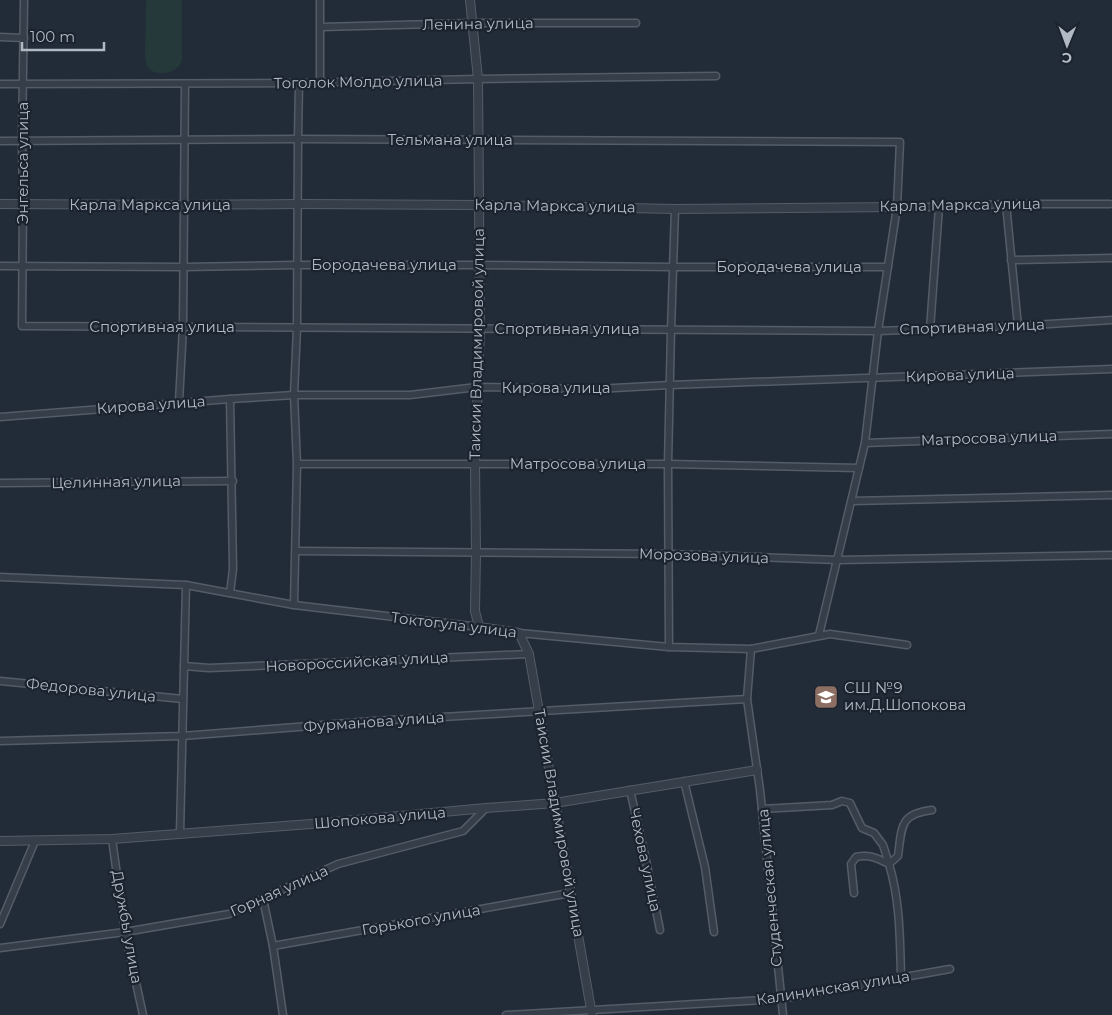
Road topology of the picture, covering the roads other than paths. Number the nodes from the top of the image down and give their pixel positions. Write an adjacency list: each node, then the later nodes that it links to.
1 (24, 0): 8 (street, Энгельса улица)
2 (320, 0): 6 (street)
3 (470, 0): 4 (street, Таисии Владимировой улица)
4 (473, 23): 5 (street, Ленина улица); 6 (street, Ленина улица); 10 (street, Таисии Владимировой улица)
5 (636, 23)
6 (321, 27): 11 (street)
7 (0, 37): 8 (street)
8 (24, 38): 14 (street, Энгельса улица)
9 (716, 76): 10 (street, Тоголок Молдо улица)
10 (478, 79): 11 (street, Тоголок Молдо улица); 17 (street, Таисии Владимировой улица)
11 (320, 82): 12 (street, Тоголок Молдо улица)
12 (299, 83): 15 (street, Тоголок Молдо улица); 16 (street)
13 (0, 84): 14 (street, Тоголок Молдо улица)
14 (23, 84): 15 (street, Тоголок Молдо улица); 20 (street, Энгельса улица)
15 (185, 84): 19 (street)
16 (298, 139): 17 (street, Тельмана улица); 19 (street, Тельмана улица); 23 (street)
17 (479, 140): 27 (street, Таисии Владимировой улица); 28 (street, Тельмана улица)
18 (0, 141): 20 (street, Тельмана улица)
19 (184, 141): 20 (street, Тельмана улица); 26 (street)
20 (22, 142): 22 (street, Энгельса улица)
21 (0, 204): 22 (street, Карла Маркса улица)
22 (23, 204): 26 (street, Карла Маркса улица); 36 (street, Энгельса улица)
23 (298, 204): 26 (street, Карла Маркса улица); 27 (street, Карла Маркса улица); 33 (street)
24 (1006, 204): 25 (street, Карла Маркса улица); 29 (street, Карла Маркса улица); 32 (street)
25 (1110, 204)
26 (184, 205): 37 (street)
27 (479, 205): 30 (street, Карла Маркса улица); 34 (street, Таисии Владимировой улица)
28 (897, 207): 29 (street, Карла Маркса улица); 30 (street, Карла Маркса улица); 39 (street)
29 (939, 207): 46 (street)
30 (675, 209): 38 (street)
31 (1112, 258): 32 (street)
32 (1011, 260): 42 (street)
33 (296, 265): 34 (street, Бородачева улица); 37 (street, Бородачева улица); 44 (street)
34 (478, 265): 38 (street, Бородачева улица); 45 (street, Таисии Владимировой улица)
35 (0, 266): 36 (street, Бородачева улица)
36 (22, 266): 37 (street, Бородачева улица); 41 (street, Энгельса улица)
37 (184, 267): 43 (street)
38 (673, 267): 39 (street, Бородачева улица); 47 (street)
39 (888, 267): 48 (street)
40 (1112, 320): 42 (street, Спортивная улица)
41 (22, 326): 43 (street, Спортивная улица)
42 (1018, 326): 46 (street, Спортивная улица)
43 (183, 327): 44 (street, Спортивная улица); 55 (street)
44 (297, 327): 45 (street, Спортивная улица); 53 (street)
45 (480, 329): 47 (street, Спортивная улица); 52 (street, Таисии Владимировой улица)
46 (930, 329): 48 (street, Спортивная улица)
47 (671, 330): 48 (street, Спортивная улица); 51 (street)
48 (878, 331): 50 (street)
49 (1112, 370): 50 (street, Кирова улица)
50 (872, 379): 51 (street, Кирова улица); 58 (street)
51 (670, 385): 52 (street, Кирова улица); 61 (street)
52 (477, 387): 53 (street, Кирова улица); 60 (street, Таисии Владимировой улица)
53 (294, 396): 54 (street, Кирова улица); 59 (street)
54 (230, 399): 55 (street, Кирова улица); 63 (street)
55 (179, 402): 56 (street, Кирова улица)
56 (0, 417)
57 (1112, 434): 58 (street, Матросова улица)
58 (865, 442): 62 (street)
59 (297, 464): 60 (street, Матросова улица); 67 (street)
60 (475, 464): 61 (street, Матросова улица); 68 (street, Таисии Владимировой улица)
61 (668, 464): 62 (street, Матросова улица); 69 (street)
62 (860, 468): 66 (street)
63 (233, 481): 64 (street, Целинная улица); 74 (street)
64 (0, 483)
65 (1112, 495): 66 (street)
66 (852, 501): 71 (street)
67 (296, 551): 68 (street, Морозова улица); 75 (street)
68 (476, 552): 69 (street, Морозова улица); 76 (street, Таисии Владимировой улица)
69 (669, 554): 71 (street, Морозова улица); 80 (street)
70 (1112, 555): 71 (street, Морозова улица)
71 (838, 560): 78 (street)
72 (0, 577): 73 (street, Токтогула улица)
73 (186, 585): 74 (street, Токтогула улица); 83 (street)
74 (230, 593): 75 (street, Токтогула улица)
75 (294, 605): 76 (street, Токтогула улица)
76 (479, 627): 77 (street, Токтогула улица)
77 (519, 633): 80 (street, Токтогула улица); 82 (street, Таисии Владимировой улица)
78 (819, 636): 79 (street, Токтогула улица); 81 (street, Токтогула улица)
79 (907, 646)
80 (669, 647): 81 (street, Токтогула улица)
81 (750, 649): 86 (street)
82 (530, 654): 83 (street, Новороссийская улица); 87 (street, Таисии Владимировой улица)
83 (184, 666): 85 (street)
84 (0, 681): 85 (street, Федорова улица)
85 (183, 699): 88 (street)
86 (747, 699): 87 (street, Фурманова улица); 90 (street)
87 (539, 710): 88 (street, Фурманова улица); 93 (street, Таисии Владимировой улица)
88 (182, 736): 89 (street, Фурманова улица); 97 (street)
89 (0, 741)
90 (757, 770): 91 (street, Шопокова улица); 95 (street, Студенческая улица)
91 (684, 781): 92 (street, Шопокова улица); 108 (street)
92 (630, 790): 93 (street, Шопокова улица); 106 (street, Чехова улица)
93 (555, 803): 94 (street, Шопокова улица); 102 (street, Таисии Владимировой улица)
94 (486, 808): 97 (street, Шопокова улица); 104 (street, Горная улица)
95 (762, 809): 101 (street); 113 (street, Студенческая улица)
96 (932, 810): 101 (street)
97 (180, 833): 98 (street, Шопокова улица)
98 (112, 839): 100 (street, Шопокова улица); 107 (street, Дружбы улица)
99 (0, 841): 100 (street, Шопокова улица)
100 (35, 841): 105 (street)
101 (889, 864): 103 (street); 112 (street)
102 (570, 893): 109 (street, Горького улица); 114 (street, Таисии Владимировой улица)
103 (854, 893)
104 (263, 899): 107 (street, Горная улица); 109 (street)
105 (0, 924)
106 (660, 930)
107 (126, 932): 110 (street, Горная улица); 115 (street, Дружбы улица)
108 (714, 932)
109 (273, 946): 116 (street)
110 (0, 948)
111 (950, 969): 112 (street, Калининская улица)
112 (901, 977): 113 (street, Калининская улица)
113 (780, 999): 114 (street, Калининская улица); 118 (street, Студенческая улица)
114 (592, 1012): 117 (street, Калининская улица)
115 (143, 1015)
116 (283, 1015)
117 (506, 1015)
118 (783, 1015)

